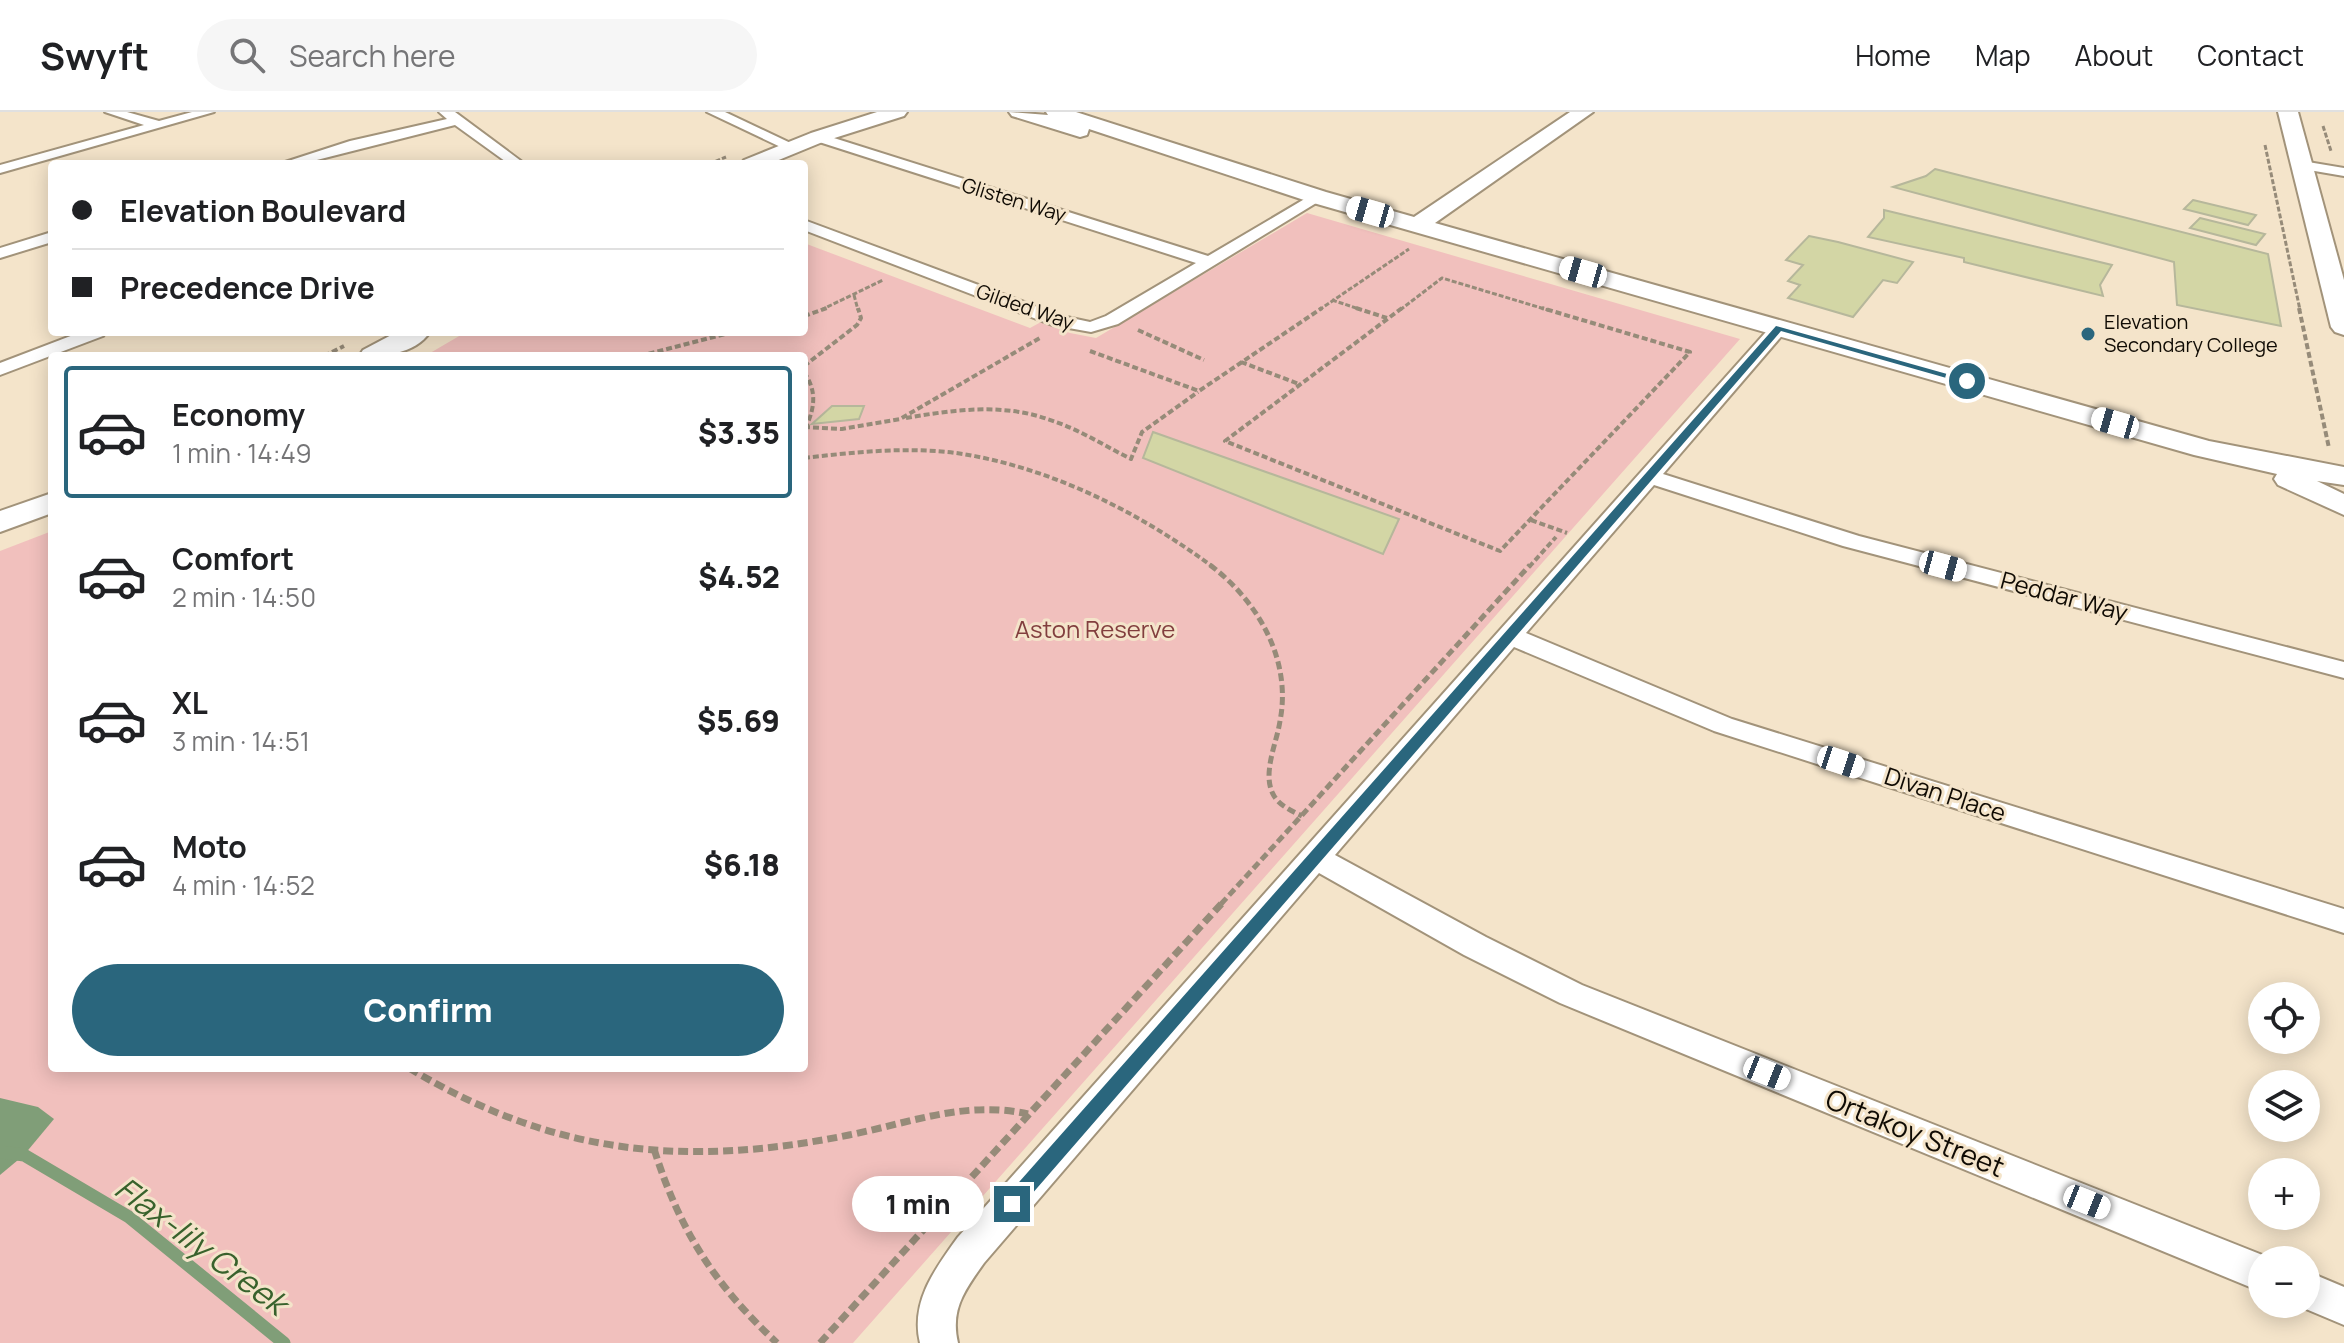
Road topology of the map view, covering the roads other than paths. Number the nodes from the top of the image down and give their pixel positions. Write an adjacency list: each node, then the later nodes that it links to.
1 (112, 112): 12 (street)
2 (207, 112): 12 (street)
3 (714, 112): 14 (street)
4 (865, 112): 13 (street)
5 (897, 112): 13 (street)
6 (1019, 112): 21 (street)
7 (1056, 112): 21 (street)
8 (1559, 112): 23 (street)
9 (1583, 112): 23 (street)
10 (2288, 112): 18 (street)
11 (450, 116): 15 (street); 16 (street)
12 (158, 125): 19 (street)
13 (818, 137): 14 (street); 27 (street, Glisten Way)
14 (792, 147): 17 (street)
15 (300, 160)
16 (512, 160)
17 (761, 160)
18 (2302, 165): 20 (street); 28 (street)
19 (0, 169)
20 (2344, 172)
21 (1260, 179): 22 (street)
22 (1318, 197): 23 (street); 27 (street, Gilded Way)
23 (1406, 222): 29 (street)
24 (808, 227): 27 (street, Gilded Way)
25 (48, 238): 26 (street)
26 (0, 253)
27 (1210, 262)
28 (2344, 327)
29 (1779, 328): 34 (street); 36 (street)
30 (87, 336): 33 (street)
31 (410, 336): 32 (street)
32 (380, 352)
33 (0, 369)
34 (2204, 449): 35 (street); 38 (street)
35 (2340, 470): 38 (street)
36 (1648, 476): 40 (street); 41 (street, Peddar Way)
37 (48, 504): 39 (street)
38 (2344, 505)
39 (0, 522)
40 (1508, 635): 42 (street); 43 (street, Divan Place)
41 (2344, 670)
42 (1325, 845): 44 (street, Ortakoy Street); 47 (street)
43 (2344, 921)
44 (2248, 1267)
45 (2320, 1296): 46 (street)
46 (2344, 1306)
47 (939, 1343)

